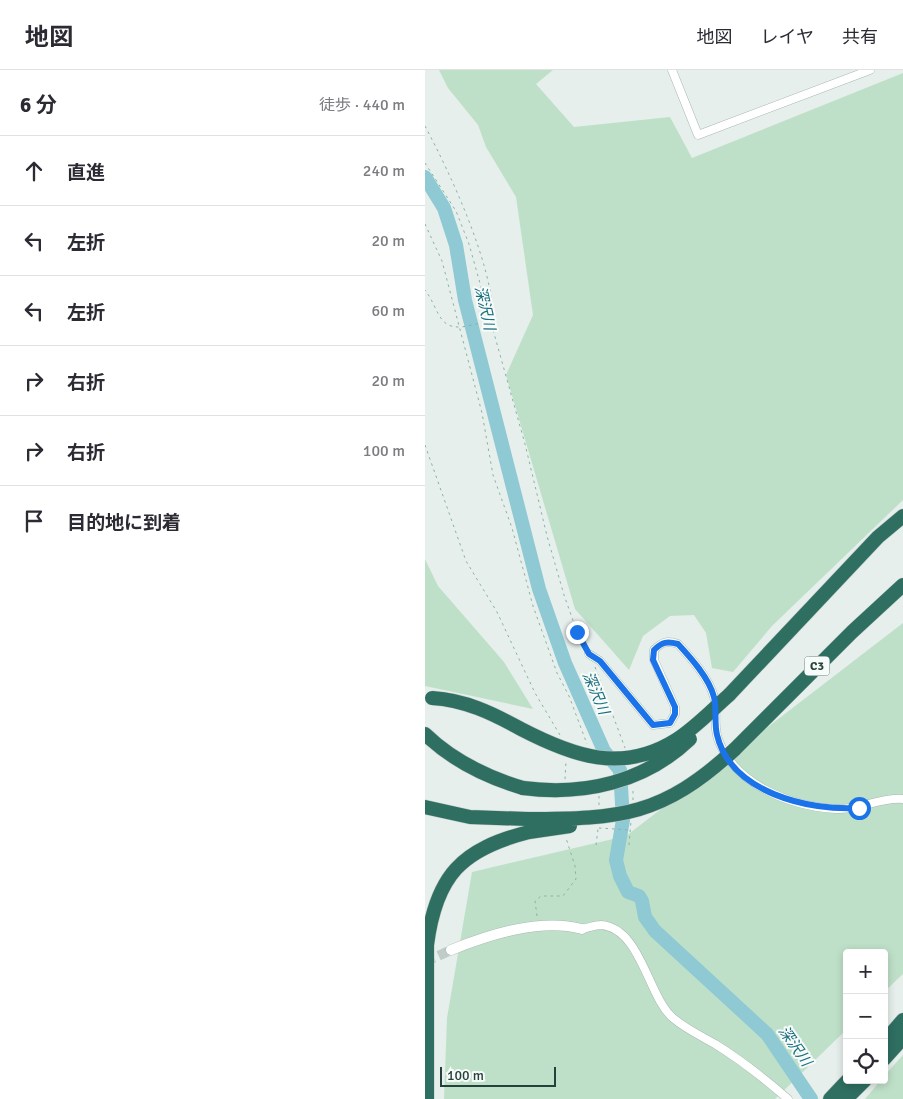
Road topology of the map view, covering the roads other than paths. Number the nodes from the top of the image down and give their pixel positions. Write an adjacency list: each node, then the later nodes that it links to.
1 (672, 70): 2 (street)
2 (870, 70)
3 (903, 516): 8 (highway)
4 (903, 575): 7 (highway, C3)
5 (903, 585): 7 (highway, C3)
6 (589, 654): 11 (street)
7 (797, 686): 13 (highway, C3, bridge)
8 (729, 695): 9 (highway, bridge); 10 (highway, bridge)
9 (428, 699)
10 (425, 734)
11 (903, 800)
12 (425, 807): 13 (highway, C3)
13 (528, 825): 22 (highway, C3)
14 (582, 929): 15 (street); 23 (street)
15 (451, 950)
16 (903, 1020): 18 (highway)
17 (903, 1038): 19 (highway)
18 (888, 1049)
19 (888, 1050)
20 (845, 1084): 24 (highway)
21 (861, 1084): 25 (highway)
22 (427, 1099)
23 (788, 1099)
24 (830, 1099)
25 (846, 1099)

